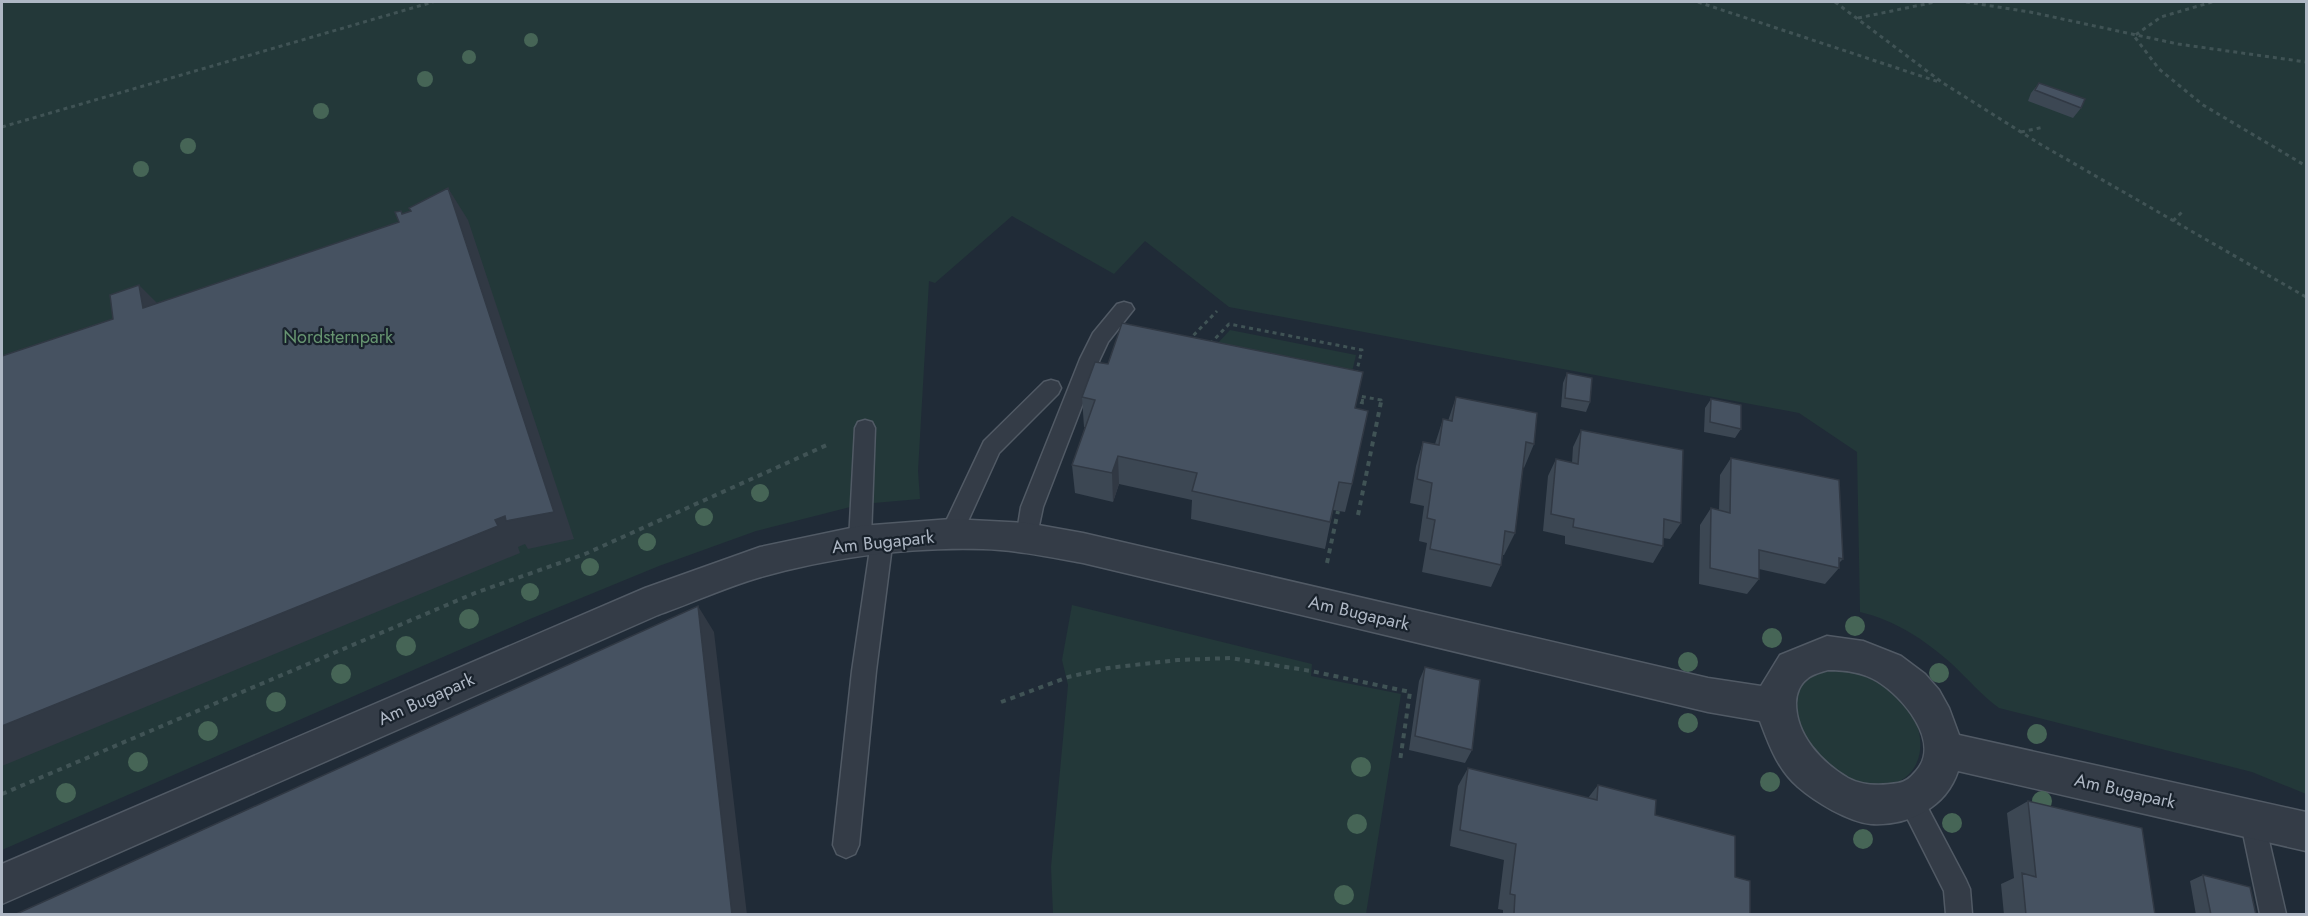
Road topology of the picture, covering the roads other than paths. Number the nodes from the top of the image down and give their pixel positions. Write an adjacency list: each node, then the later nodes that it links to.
1 (1124, 309): 5 (lane)
2 (1051, 388): 4 (lane)
3 (865, 428): 6 (lane)
4 (951, 534): 5 (street, Am Bugapark); 6 (street, Am Bugapark)
5 (1028, 538): 7 (street, Am Bugapark)
6 (871, 539): 12 (lane); 13 (street, Am Bugapark)
7 (1776, 706): 8 (street); 9 (street)
8 (1944, 750): 9 (street); 10 (street, Am Bugapark)
9 (1910, 800): 14 (lane)
10 (2252, 819): 11 (street, Am Bugapark); 15 (lane)
11 (2307, 832)
12 (846, 845)
13 (2, 884)
14 (1959, 915)
15 (2273, 915)

